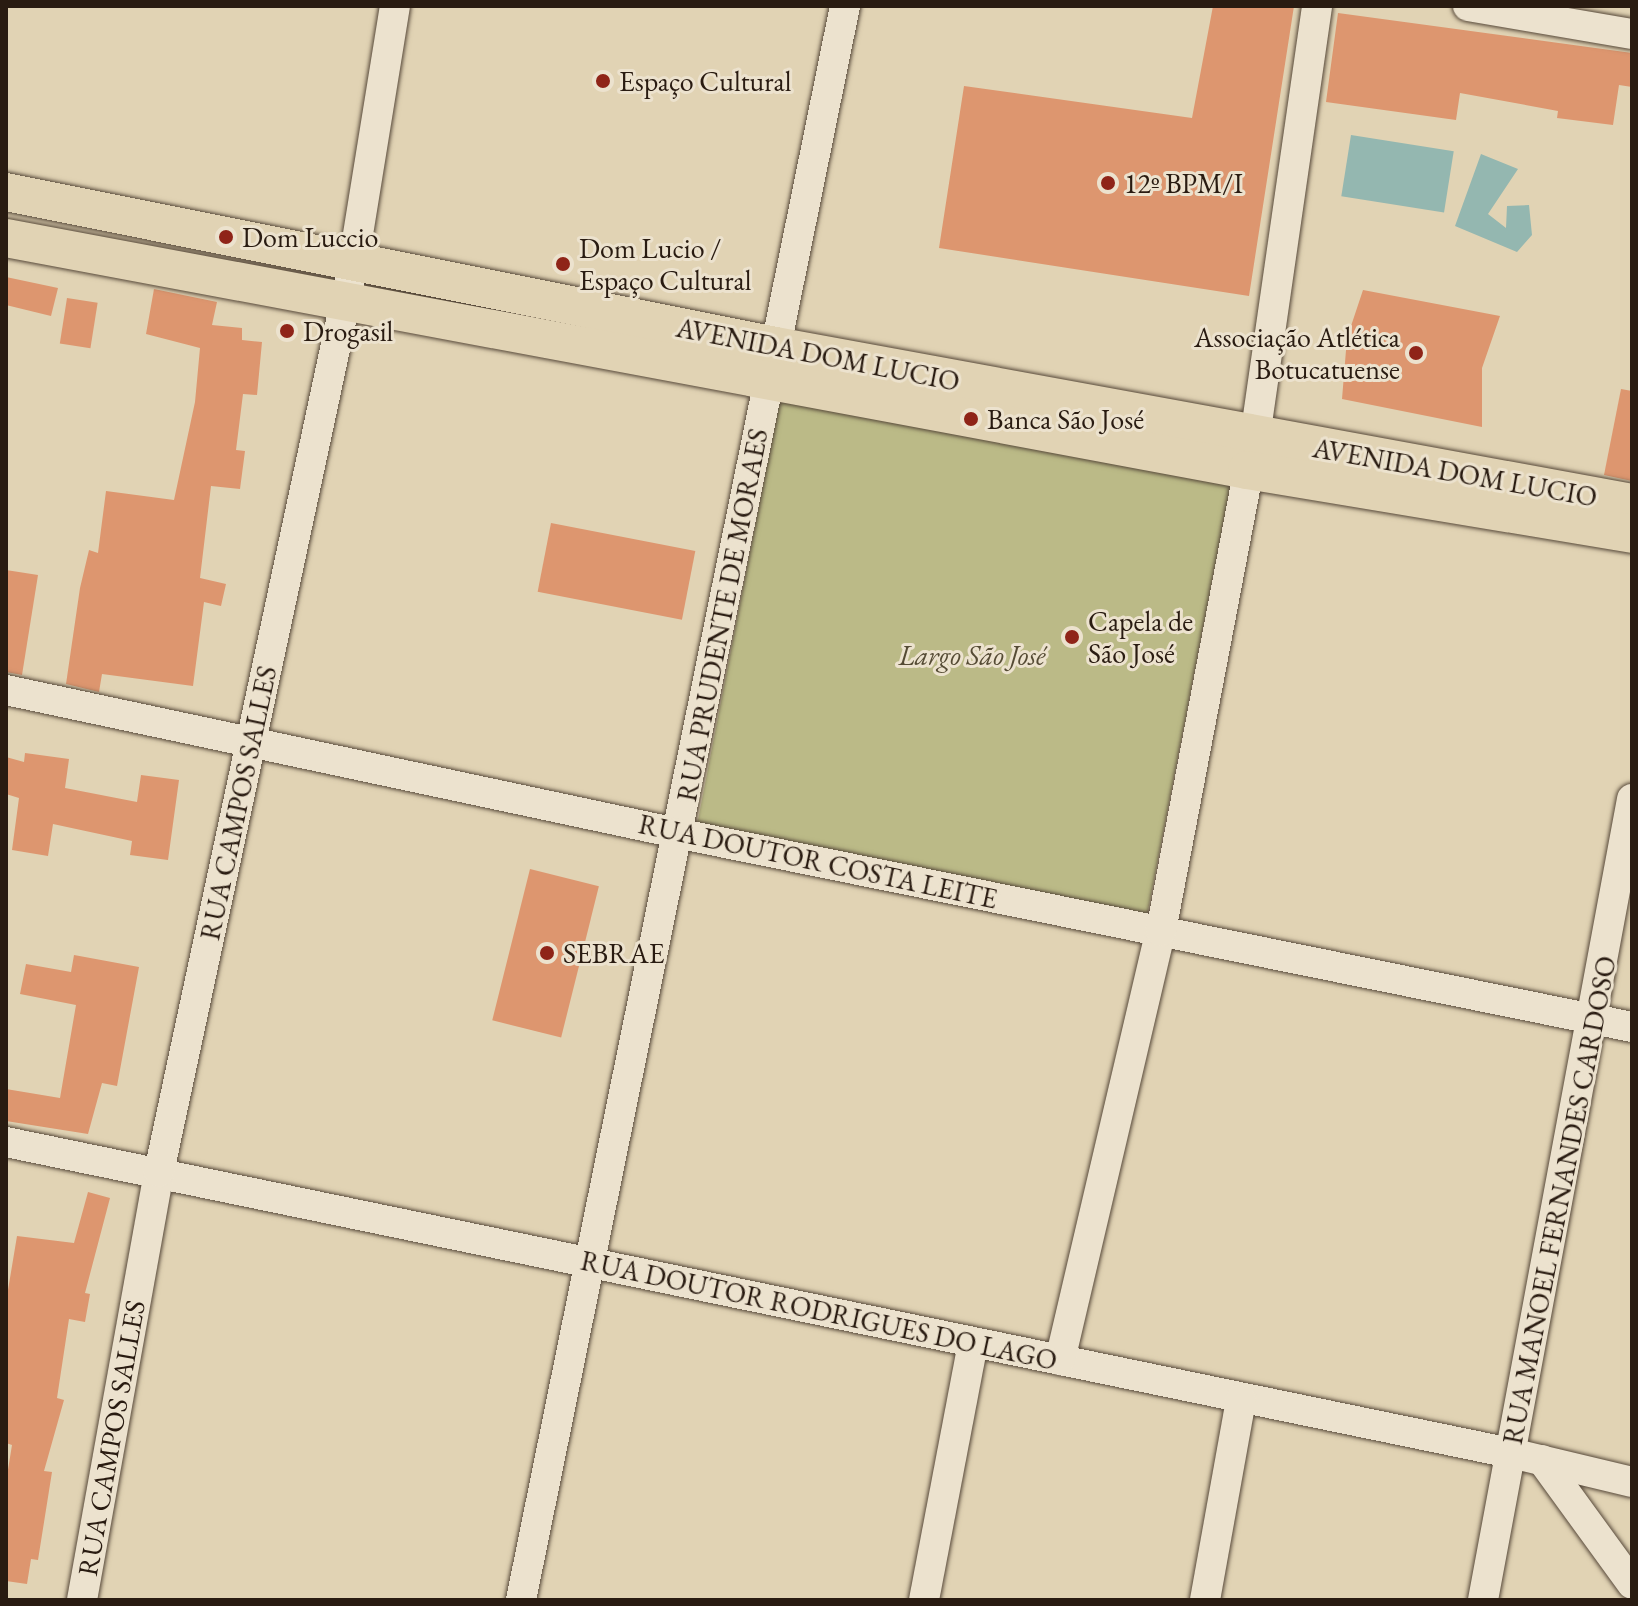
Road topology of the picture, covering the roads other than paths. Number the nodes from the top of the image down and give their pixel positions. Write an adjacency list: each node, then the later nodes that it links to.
1 (395, 6): 8 (street, RUA CAMPOS SALLES)
2 (845, 6): 9 (street, RUA PRUDENTE DE MORAES)
3 (1317, 6): 10 (street)
4 (1468, 6): 5 (street)
5 (1632, 34)
6 (6, 192): 8 (main road, AVENIDA DOM LUCIO)
7 (6, 238): 8 (main road, AVENIDA DOM LUCIO)
8 (349, 282): 9 (main road, AVENIDA DOM LUCIO); 14 (street, RUA CAMPOS SALLES)
9 (771, 362): 10 (main road, AVENIDA DOM LUCIO); 16 (street, RUA PRUDENTE DE MORAES)
10 (1251, 454): 11 (main road, AVENIDA DOM LUCIO); 12 (main road, AVENIDA DOM LUCIO); 17 (street)
11 (1632, 503)
12 (1632, 534)
13 (6, 690): 14 (street, RUA DOUTOR COSTA LEITE)
14 (252, 739): 16 (street, RUA DOUTOR COSTA LEITE); 21 (street, RUA CAMPOS SALLES)
15 (1632, 799): 18 (street, RUA MANOEL FERNANDES CARDOSO)
16 (681, 834): 17 (street, RUA DOUTOR COSTA LEITE); 22 (street, RUA PRUDENTE DE MORAES)
17 (1161, 931): 18 (street, RUA DOUTOR COSTA LEITE); 24 (street)
18 (1594, 1018): 19 (street, RUA DOUTOR COSTA LEITE); 26 (street, RUA MANOEL FERNANDES CARDOSO)
19 (1632, 1027)
20 (6, 1142): 21 (street, RUA DOUTOR RODRIGUES DO LAGO)
21 (159, 1172): 22 (street, RUA DOUTOR RODRIGUES DO LAGO); 30 (street, RUA CAMPOS SALLES)
22 (587, 1262): 23 (street, RUA DOUTOR RODRIGUES DO LAGO); 31 (street, RUA PRUDENTE DE MORAES)
23 (973, 1344): 24 (street, RUA DOUTOR RODRIGUES DO LAGO); 32 (street)
24 (1060, 1360): 25 (street, RUA DOUTOR RODRIGUES DO LAGO)
25 (1241, 1399): 26 (street, RUA DOUTOR RODRIGUES DO LAGO); 33 (street)
26 (1511, 1453): 27 (street, RUA DOUTOR RODRIGUES DO LAGO); 34 (street, RUA MANOEL FERNANDES CARDOSO)
27 (1542, 1460): 28 (street, RUA DOUTOR RODRIGUES DO LAGO); 29 (street)
28 (1632, 1482)
29 (1632, 1584)
30 (82, 1600)
31 (521, 1600)
32 (924, 1600)
33 (1205, 1600)
34 (1483, 1600)

